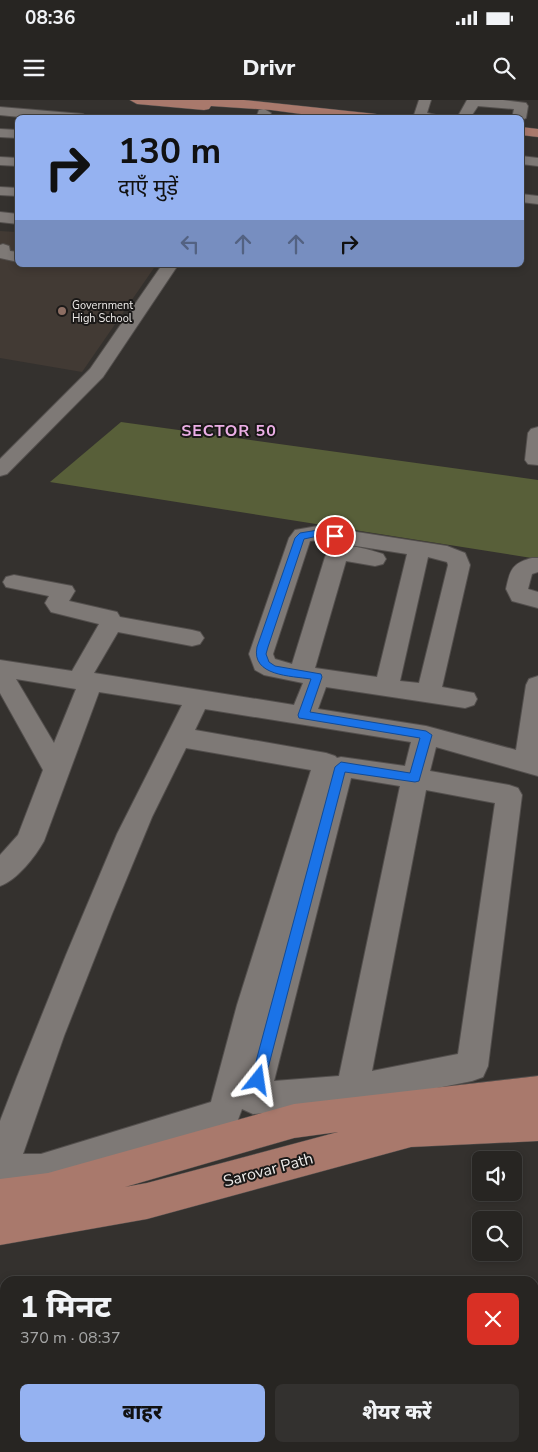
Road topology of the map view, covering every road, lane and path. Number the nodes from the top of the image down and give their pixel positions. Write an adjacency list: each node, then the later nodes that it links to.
1 (137, 100): 5 (main road)
2 (185, 100): 6 (main road)
3 (295, 100): 8 (main road)
4 (425, 100): 12 (street)
5 (201, 106): 6 (main road); 10 (main road)
6 (266, 108): 8 (main road)
7 (6, 111): 9 (street); 15 (street)
8 (314, 114): 11 (main road)
9 (50, 115)
10 (223, 115)
11 (330, 115)
12 (419, 115)
13 (465, 115): 14 (street)
14 (520, 115)
15 (0, 123)
16 (524, 126): 17 (street)
17 (538, 128)
18 (524, 131): 20 (main road)
19 (0, 133): 21 (street)
20 (538, 133)
21 (15, 134)
22 (524, 136): 23 (main road)
23 (538, 137)
24 (524, 148): 25 (street)
25 (538, 150)
26 (524, 160): 29 (street)
27 (0, 161): 28 (street)
28 (15, 162)
29 (538, 162)
30 (0, 190): 31 (street)
31 (15, 192)
32 (524, 200): 33 (street)
33 (538, 201)
34 (0, 217): 35 (street)
35 (15, 219)
36 (3, 248): 37 (street)
37 (15, 256)
38 (169, 267): 41 (street)
39 (538, 434): 40 (street)
40 (535, 460)
41 (0, 470)
42 (417, 558): 50 (street); 50 (street); 52 (street); 54 (street)
43 (538, 565): 45 (street)
44 (14, 582): 46 (street)
45 (538, 600)
46 (111, 623): 47 (street); 51 (street)
47 (192, 638)
48 (0, 668): 51 (street)
49 (0, 672): 62 (street)
50 (309, 675): 52 (street); 57 (street)
51 (85, 680): 55 (street); 62 (street)
52 (387, 686): 54 (street)
53 (538, 686): 60 (street)
54 (429, 692): 56 (street)
55 (198, 698): 57 (street); 59 (street)
56 (465, 699)
57 (303, 715): 58 (street)
58 (426, 735): 61 (street); 63 (street)
59 (179, 737): 59 (street)
60 (534, 739): 61 (street)
61 (532, 765)
62 (56, 769): 64 (street)
63 (415, 778): 65 (street); 65 (street); 65 (street)
64 (0, 874)
65 (352, 1090)
66 (538, 1092): 68 (main road)
67 (538, 1124): 69 (main road, Sarovar Path)
68 (0, 1197)
69 (0, 1227)

